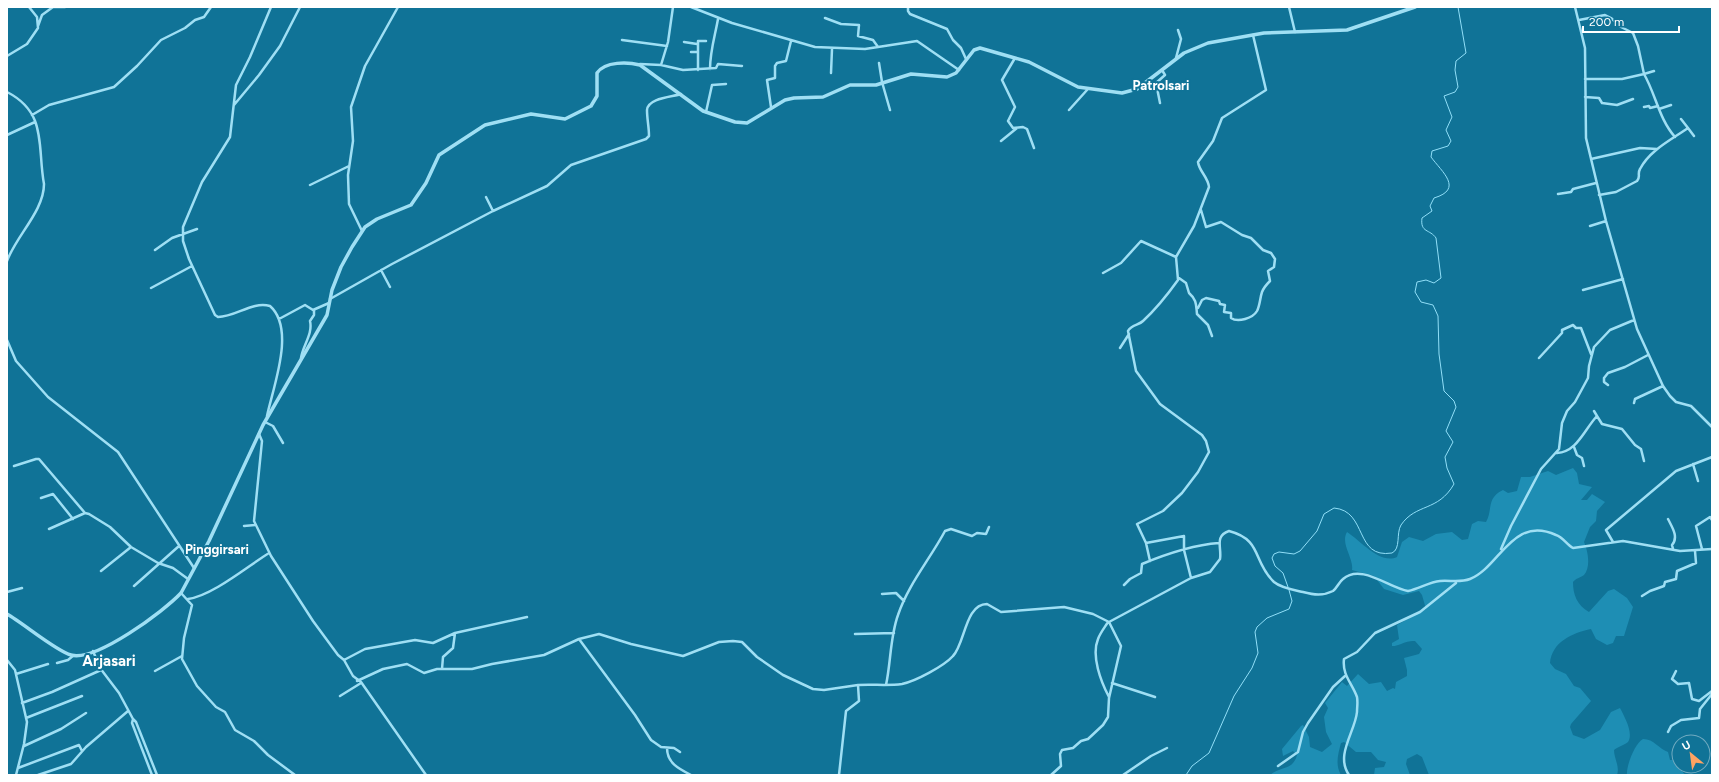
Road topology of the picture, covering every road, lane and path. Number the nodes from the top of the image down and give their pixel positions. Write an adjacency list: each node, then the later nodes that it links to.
1 (29, 7): 17 (street)
2 (53, 7): 3 (street); 17 (street)
3 (65, 7)
4 (211, 7): 63 (street)
5 (271, 7): 55 (street)
6 (300, 7): 55 (street)
7 (398, 7): 75 (street)
8 (673, 7): 26 (street)
9 (691, 7): 15 (street)
10 (908, 7): 33 (street)
11 (1289, 7): 19 (street)
12 (1415, 7): 19 (street)
13 (1575, 7): 16 (street)
14 (825, 18): 27 (street)
15 (718, 19): 23 (street); 39 (street)
16 (1579, 20): 45 (street); 46 (street)
17 (38, 26): 31 (street)
18 (1178, 30): 34 (street)
19 (1295, 32): 20 (street)
20 (1253, 35): 34 (street); 81 (street)
21 (622, 40): 26 (street)
22 (706, 41): 25 (street)
23 (791, 41): 28 (street); 57 (street)
24 (684, 42): 25 (street)
25 (697, 44): 30 (street)
26 (667, 46): 37 (street)
27 (878, 47): 28 (street); 41 (street)
28 (832, 49): 44 (street)
29 (691, 52): 30 (street)
30 (697, 52): 40 (street)
31 (7, 56)
32 (1015, 58): 33 (street); 49 (street); 66 (street)
33 (966, 59): 41 (street)
34 (1176, 59): 42 (street)
35 (879, 63): 47 (street)
36 (634, 64): 37 (street); 51 (street); 86 (street)
37 (661, 65): 40 (street)
38 (742, 66): 39 (street)
39 (710, 69): 40 (street)
40 (698, 70)
41 (959, 70): 47 (street)
42 (1162, 70): 49 (street); 54 (street)
43 (1654, 71): 45 (street)
44 (831, 73)
45 (1644, 74): 46 (street); 59 (street)
46 (1585, 79): 52 (street)
47 (882, 82): 57 (street); 60 (street)
48 (726, 84): 62 (street)
49 (1087, 90): 61 (street)
50 (7, 92): 63 (street)
51 (681, 94): 62 (street); 82 (street)
52 (1585, 97): 53 (street); 74 (street)
53 (1633, 99)
54 (1160, 103)
55 (234, 105): 87 (street)
56 (1672, 105): 59 (street)
57 (771, 107): 62 (street)
58 (1644, 107): 59 (street)
59 (1659, 107): 70 (street)
60 (890, 110)
61 (1069, 110)
62 (706, 112)
63 (32, 115): 65 (street)
64 (1681, 119): 67 (street)
65 (35, 122): 68 (street); 90 (street)
66 (1017, 128): 71 (street); 72 (street)
67 (1688, 128): 69 (street); 70 (street)
68 (7, 136)
69 (1694, 136)
70 (1674, 137): 73 (street)
71 (1000, 141)
72 (1034, 148)
73 (1657, 149): 74 (street); 79 (street)
74 (1591, 159): 76 (street)
75 (349, 166): 77 (street); 86 (street)
76 (1596, 183): 78 (street); 79 (street)
77 (310, 185)
78 (1558, 194)
79 (1599, 195): 83 (street)
80 (486, 197): 82 (street)
81 (1201, 210): 89 (street); 100 (street)
82 (493, 211): 92 (street)
83 (1606, 221): 84 (street); 95 (street)
84 (1590, 226)
85 (197, 229): 87 (street)
86 (362, 231): 99 (street)
87 (182, 235): 88 (street); 91 (street)
88 (155, 250)
89 (1176, 256): 93 (street); 94 (street)
90 (7, 261)
91 (192, 266): 97 (street); 102 (street)
92 (381, 270): 96 (street); 99 (street)
93 (1102, 273)
94 (1178, 278): 100 (street); 104 (street)
95 (1623, 279): 98 (street); 103 (street)
96 (390, 287)
97 (151, 288)
98 (1583, 290)
99 (329, 301): 101 (street); 111 (street)
100 (1198, 308): 105 (street)
101 (314, 310): 102 (street); 111 (street)
102 (279, 319): 117 (street)
103 (1634, 320): 108 (street); 109 (street)
104 (1129, 334): 107 (street); 139 (street)
105 (1212, 336)
106 (7, 340): 141 (street)
107 (1120, 348)
108 (1591, 354): 110 (street); 122 (street)
109 (1648, 355): 112 (street); 113 (street)
110 (1539, 358)
111 (300, 361): 117 (street)
112 (1608, 385)
113 (1663, 386): 114 (street); 118 (street)
114 (1634, 403)
115 (1594, 411): 116 (street)
116 (1597, 416): 121 (street); 124 (street)
117 (266, 421): 119 (street); 120 (street)
118 (1712, 427)
119 (259, 434): 134 (street); 152 (street)
120 (283, 443)
121 (1574, 447): 122 (street); 127 (street)
122 (1557, 454): 147 (street)
123 (1712, 457): 125 (street)
124 (1644, 461)
125 (1693, 464): 128 (street); 138 (street)
126 (14, 466): 130 (street)
127 (1584, 466)
128 (1698, 481)
129 (41, 498): 131 (street)
130 (85, 513): 131 (street); 142 (street)
131 (73, 519): 137 (street)
132 (1668, 519): 143 (street)
133 (1712, 520): 144 (street)
134 (255, 525): 135 (street); 149 (street)
135 (244, 526)
136 (989, 527): 165 (street)
137 (49, 529)
138 (1614, 542): 143 (street); 147 (street)
139 (1146, 543): 146 (street); 150 (street)
140 (1219, 543): 146 (street); 154 (street); 156 (street)
141 (179, 546): 151 (street); 152 (street)
142 (131, 547): 151 (street); 153 (street)
143 (1673, 549): 148 (street)
144 (1702, 549): 145 (street); 148 (street)
145 (1712, 549)
146 (1184, 550): 150 (street); 154 (street)
147 (1500, 551): 156 (street)
148 (1695, 551): 163 (street)
149 (269, 553): 164 (street); 177 (street)
150 (1150, 561): 157 (street)
151 (160, 564): 155 (street); 158 (street)
152 (194, 568): 155 (street)
153 (101, 571)
154 (1191, 578): 168 (street)
155 (188, 579): 161 (street)
156 (1458, 581): 185 (street)
157 (1124, 585)
158 (134, 586)
159 (22, 588): 160 (street)
160 (7, 592)
161 (181, 593): 164 (street); 173 (street)
162 (882, 594): 165 (street)
163 (1642, 596)
164 (188, 599): 175 (street)
165 (904, 601): 169 (street)
166 (7, 614): 174 (street)
167 (526, 617): 170 (street)
168 (1108, 622): 188 (street); 190 (street); 195 (street)
169 (894, 632): 171 (street); 190 (street)
170 (455, 633): 177 (street); 181 (street)
171 (855, 634)
172 (578, 639): 181 (street); 189 (street); 203 (street)
173 (93, 651): 174 (street); 180 (street)
174 (74, 655): 178 (street)
175 (182, 656): 182 (street); 213 (street)
176 (7, 660): 184 (street)
177 (344, 660): 186 (street)
178 (57, 663)
179 (48, 664): 184 (street)
180 (101, 670): 196 (street); 197 (street)
181 (442, 670): 186 (street)
182 (155, 671)
183 (1676, 671): 191 (street)
184 (16, 674): 196 (street)
185 (1345, 676): 207 (street); 219 (street)
186 (357, 681): 187 (street)
187 (361, 682): 193 (street); 214 (street)
188 (1112, 683): 194 (street); 195 (street)
189 (858, 685): 190 (street); 216 (street)
190 (886, 685)
191 (1712, 693): 201 (street)
192 (82, 696): 199 (street)
193 (340, 696)
194 (1155, 697)
195 (1109, 698): 217 (street)
196 (22, 703): 199 (street)
197 (128, 711): 200 (street); 205 (street)
198 (86, 714): 202 (street)
199 (26, 718): 202 (street)
200 (133, 719): 211 (street); 212 (street)
201 (1668, 732)
202 (23, 746): 208 (street)
203 (667, 748): 206 (street); 215 (street)
204 (1167, 748): 218 (street)
205 (82, 751): 208 (street); 210 (street)
206 (680, 752)
207 (1278, 766)
208 (17, 768): 209 (street)
209 (16, 775)
210 (38, 775)
211 (152, 775)
212 (157, 775)
213 (295, 775)
214 (426, 775)
215 (691, 775)
216 (839, 775)
217 (1051, 775)
218 (1123, 775)
219 (1349, 775)

